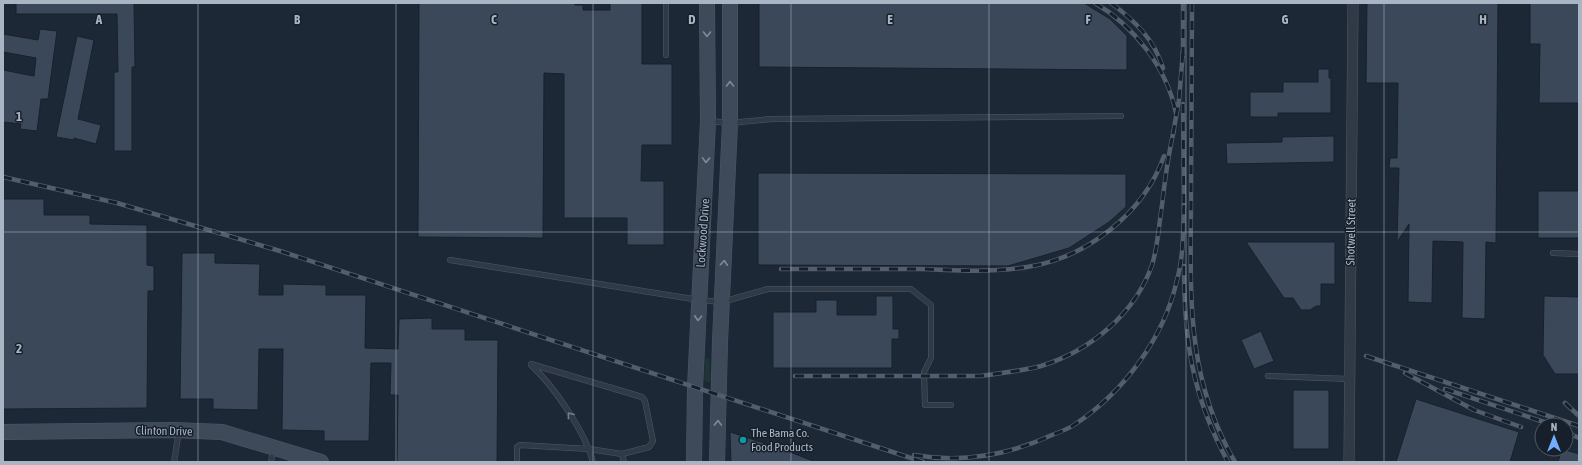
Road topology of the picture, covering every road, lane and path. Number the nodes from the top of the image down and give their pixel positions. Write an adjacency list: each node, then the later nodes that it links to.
1 (666, 3): 5 (lane)
2 (707, 3): 7 (main road, Lockwood Drive, one-way to 7)
3 (730, 3): 8 (main road, Lockwood Drive, one-way to 3)
4 (1353, 3): 15 (street, Shotwell Street)
5 (666, 55)
6 (1121, 116): 8 (lane)
7 (708, 121): 8 (lane); 12 (main road, Lockwood Drive, one-way to 12)
8 (730, 123): 13 (main road, Lockwood Drive, one-way to 8)
9 (1553, 253): 10 (lane)
10 (1579, 254)
11 (450, 260): 12 (lane)
12 (699, 300): 13 (lane); 29 (main road, Lockwood Drive, one-way to 29)
13 (722, 302): 16 (lane); 30 (main road, Lockwood Drive, one-way to 13)
14 (1268, 376): 15 (lane)
15 (1350, 379): 31 (street, Shotwell Street)
16 (951, 405)
17 (179, 430): 18 (main road, Clinton Drive); 19 (main road, Clinton Drive); 24 (lane)
18 (3, 432)
19 (274, 447): 22 (main road, Clinton Drive); 25 (lane)
20 (589, 449): 21 (lane); 21 (lane, one-way to 21); 23 (lane); 27 (lane)
21 (622, 454): 28 (lane)
22 (302, 459): 26 (main road, Clinton Drive)
23 (593, 461)
24 (174, 462)
25 (270, 462)
26 (321, 462)
27 (517, 462)
28 (624, 462)
29 (694, 462)
30 (717, 462)
31 (1349, 462)

